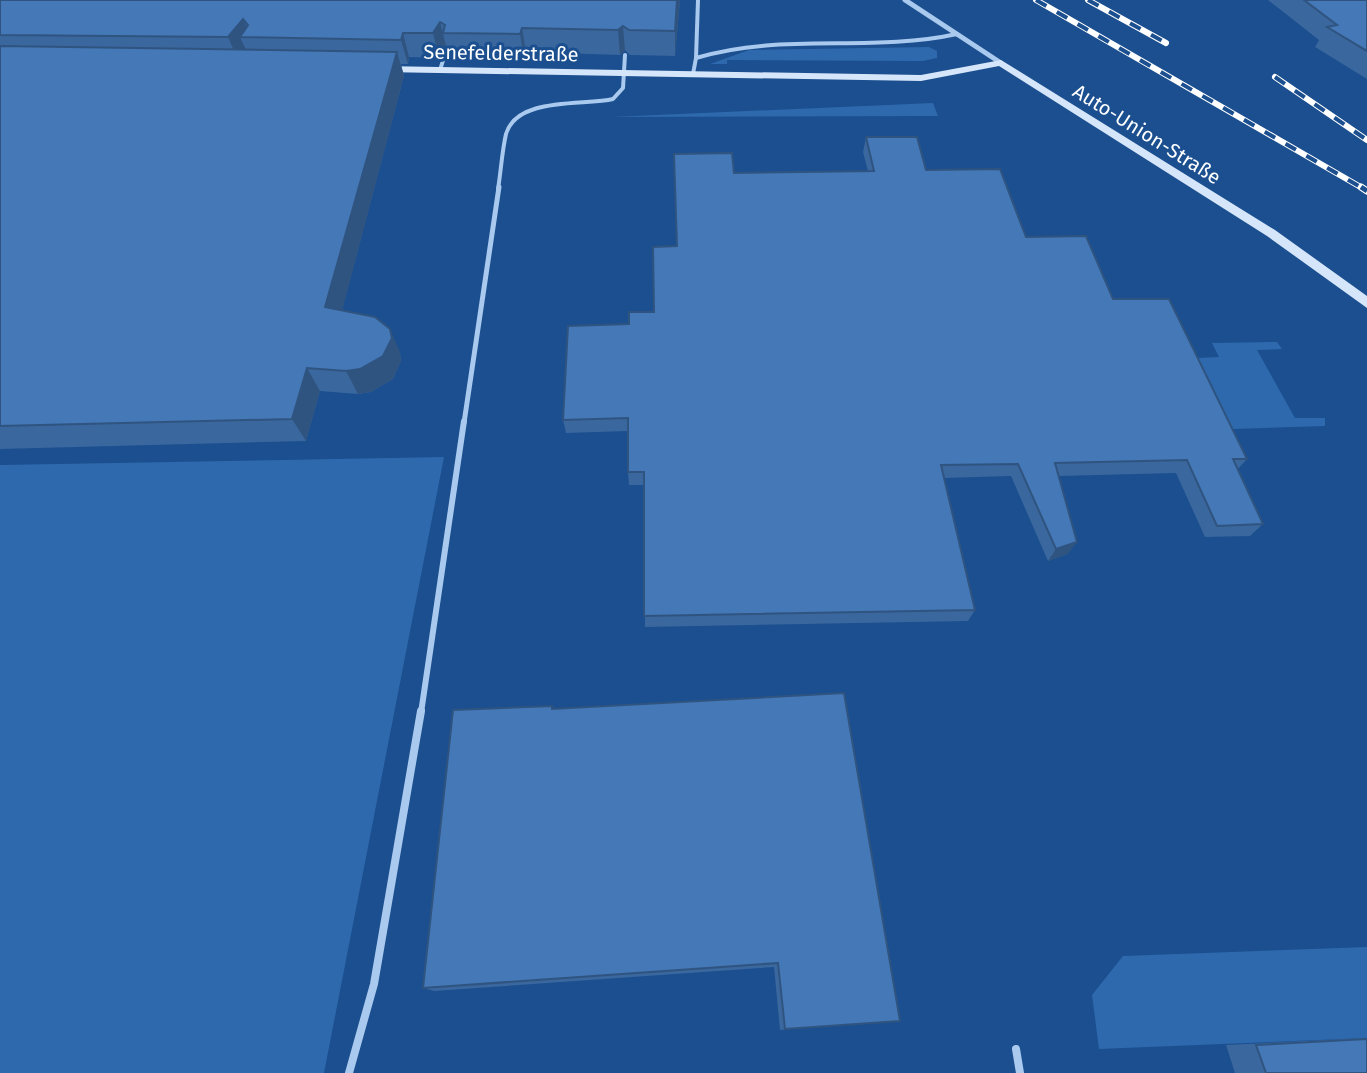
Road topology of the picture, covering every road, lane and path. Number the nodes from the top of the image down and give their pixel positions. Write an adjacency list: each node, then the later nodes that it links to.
1 (698, 0): 6 (lane)
2 (905, 0): 3 (street, Auto-Union-Straße)
3 (957, 34): 6 (lane); 7 (street, Auto-Union-Straße)
4 (446, 51): 9 (lane)
5 (625, 55): 10 (lane)
6 (696, 58): 11 (lane)
7 (1001, 63): 11 (street, Senefelderstraße); 12 (street, Auto-Union-Straße)
8 (364, 69): 9 (street, Senefelderstraße)
9 (440, 70): 10 (street, Senefelderstraße)
10 (624, 73): 11 (street, Senefelderstraße); 14 (lane)
11 (693, 74)
12 (1367, 303)
13 (1016, 1049): 15 (lane)
14 (349, 1073)
15 (1020, 1073)

